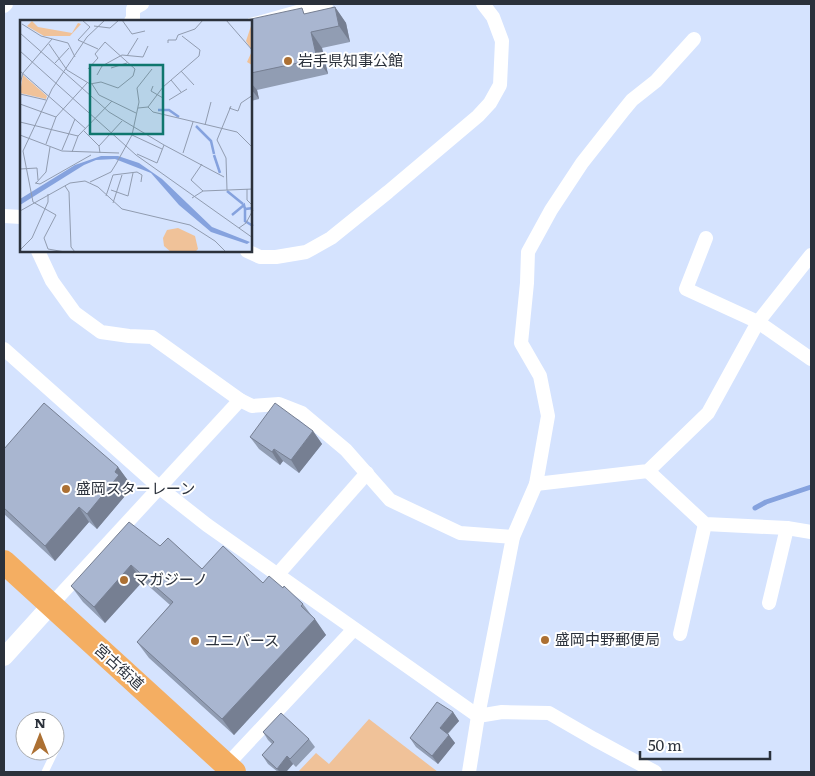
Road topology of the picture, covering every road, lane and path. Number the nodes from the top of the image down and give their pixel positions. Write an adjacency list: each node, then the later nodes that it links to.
1 (142, 4): 4 (street)
2 (326, 4): 5 (street)
3 (483, 4): 11 (street)
4 (132, 20)
5 (252, 25)
6 (694, 39): 19 (street)
7 (4, 216): 8 (street)
8 (20, 217)
9 (706, 238): 13 (street)
10 (38, 252): 16 (street)
11 (249, 252)
12 (809, 263): 13 (street)
13 (758, 322): 15 (street); 17 (street)
14 (4, 349): 20 (street)
15 (811, 359)
16 (240, 400): 18 (street); 20 (street)
17 (648, 471): 19 (street); 21 (street)
18 (367, 473): 24 (street); 26 (street)
19 (536, 484): 24 (street)
20 (160, 488): 26 (street); 28 (street)
21 (705, 524): 22 (street); 30 (street)
22 (787, 528): 23 (street); 27 (street)
23 (811, 532)
24 (513, 537): 32 (street)
25 (4, 562): 28 (highway, 宮古街道)
26 (278, 574): 29 (street)
27 (769, 603)
28 (51, 605): 31 (street); 33 (highway, 宮古街道)
29 (354, 629): 32 (street); 33 (street)
30 (680, 634)
31 (4, 656)
32 (478, 716): 34 (street); 35 (street)
33 (227, 770)
34 (469, 772)
35 (655, 772)

